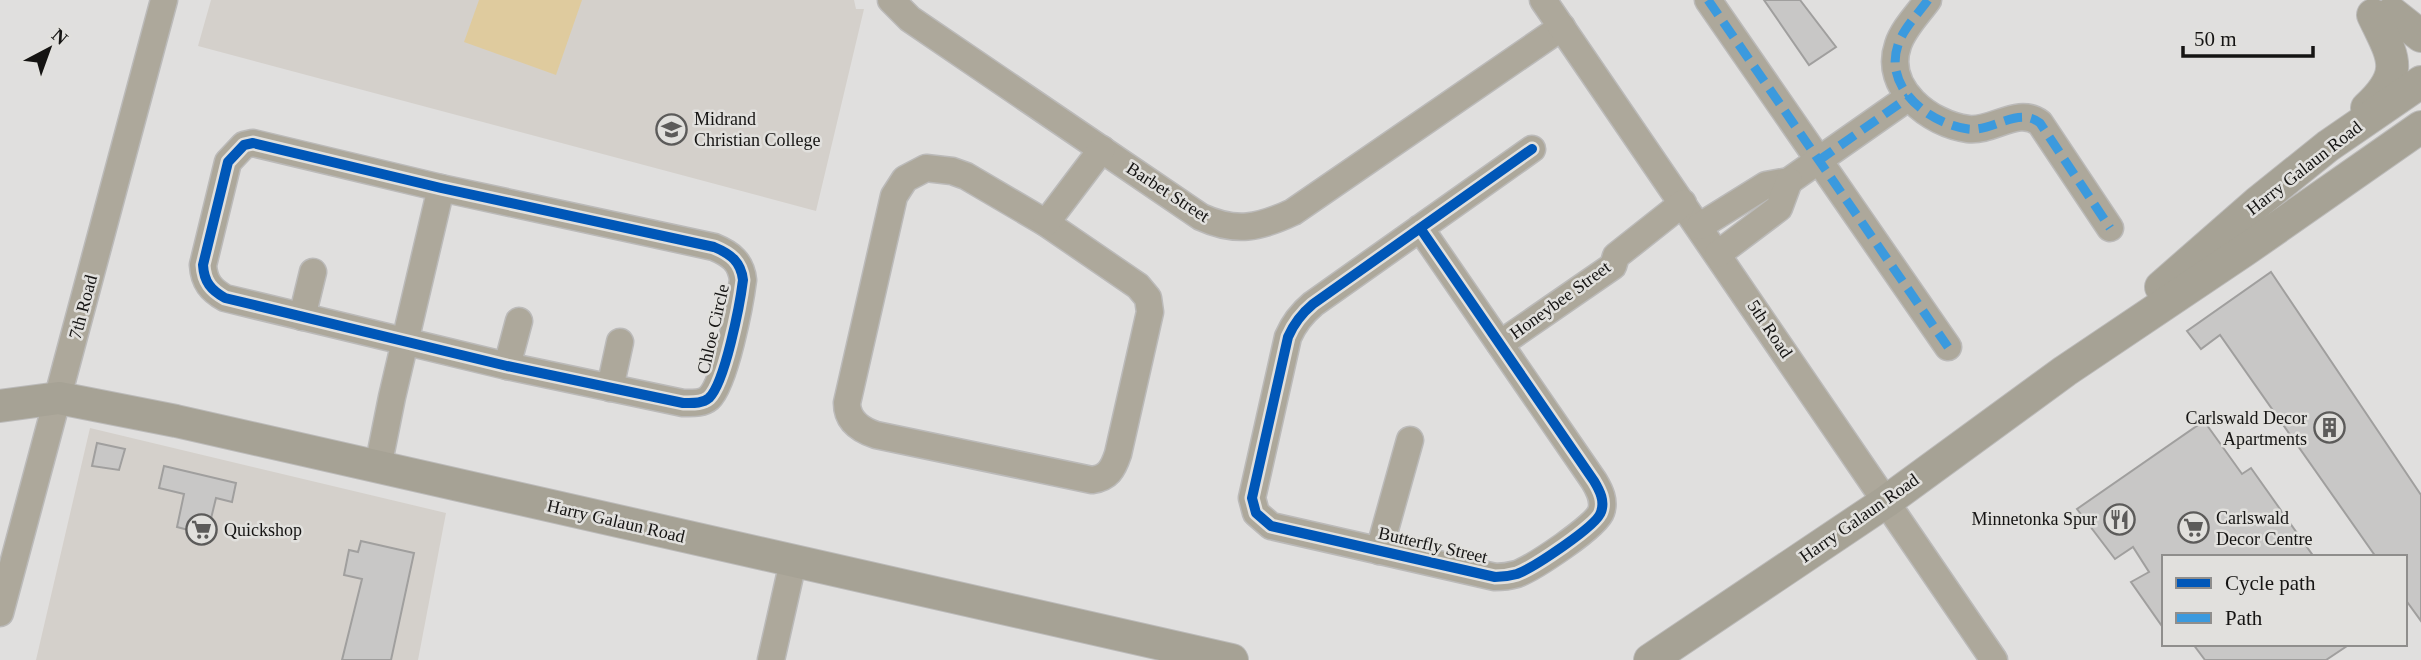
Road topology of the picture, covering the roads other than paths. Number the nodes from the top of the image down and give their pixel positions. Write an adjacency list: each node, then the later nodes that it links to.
1 (164, 0): 32 (street, 7th Road)
2 (891, 0): 12 (street, Barbet Street)
3 (1543, 0): 6 (street, 5th Road)
4 (1709, 0): 14 (street)
5 (1928, 0): 9 (street)
6 (1562, 27): 12 (street, Barbet Street); 17 (street, 5th Road)
7 (2421, 36): 11 (main road)
8 (2421, 82): 11 (main road, Harry Galaun Road)
9 (1909, 97): 14 (street); 20 (street)
10 (2421, 127): 30 (main road, Harry Galaun Road)
11 (2328, 146): 30 (main road, Harry Galaun Road)
12 (1102, 149): 18 (street)
13 (1532, 149): 19 (street, Butterfly Street)
14 (1818, 161): 15 (street); 28 (street)
15 (1789, 181): 17 (street, Honeybee Street); 21 (street)
16 (441, 188): 23 (street, Chloe Circle); 25 (street); 31 (street, Chloe Circle)
17 (1692, 216): 21 (street, 5th Road); 27 (street, Honeybee Street)
18 (1046, 223): 18 (street)
19 (1420, 228): 27 (street, Butterfly Street); 37 (street, Butterfly Street)
20 (2110, 228)
21 (1718, 254): 36 (street, 5th Road)
22 (313, 272): 23 (street)
23 (302, 317): 25 (street, Chloe Circle)
24 (519, 321): 29 (street)
25 (405, 340): 29 (street, Chloe Circle); 35 (street)
26 (620, 342): 31 (street)
27 (1500, 344): 37 (street, Butterfly Street)
28 (1948, 346)
29 (507, 366): 31 (street, Chloe Circle)
30 (2065, 372): 36 (main road, Harry Galaun Road)
31 (610, 388)
32 (59, 398): 33 (main road, Harry Galaun Road); 35 (main road, Harry Galaun Road); 39 (street, 7th Road)
33 (0, 406)
34 (1410, 440): 37 (street)
35 (378, 467): 38 (main road, Harry Galaun Road)
36 (1887, 500): 42 (main road, Harry Galaun Road); 43 (street, 5th Road)
37 (1379, 551)
38 (793, 562): 40 (street); 41 (main road, Harry Galaun Road)
39 (0, 613)
40 (771, 660)
41 (1231, 660)
42 (1650, 660)
43 (1994, 660)

